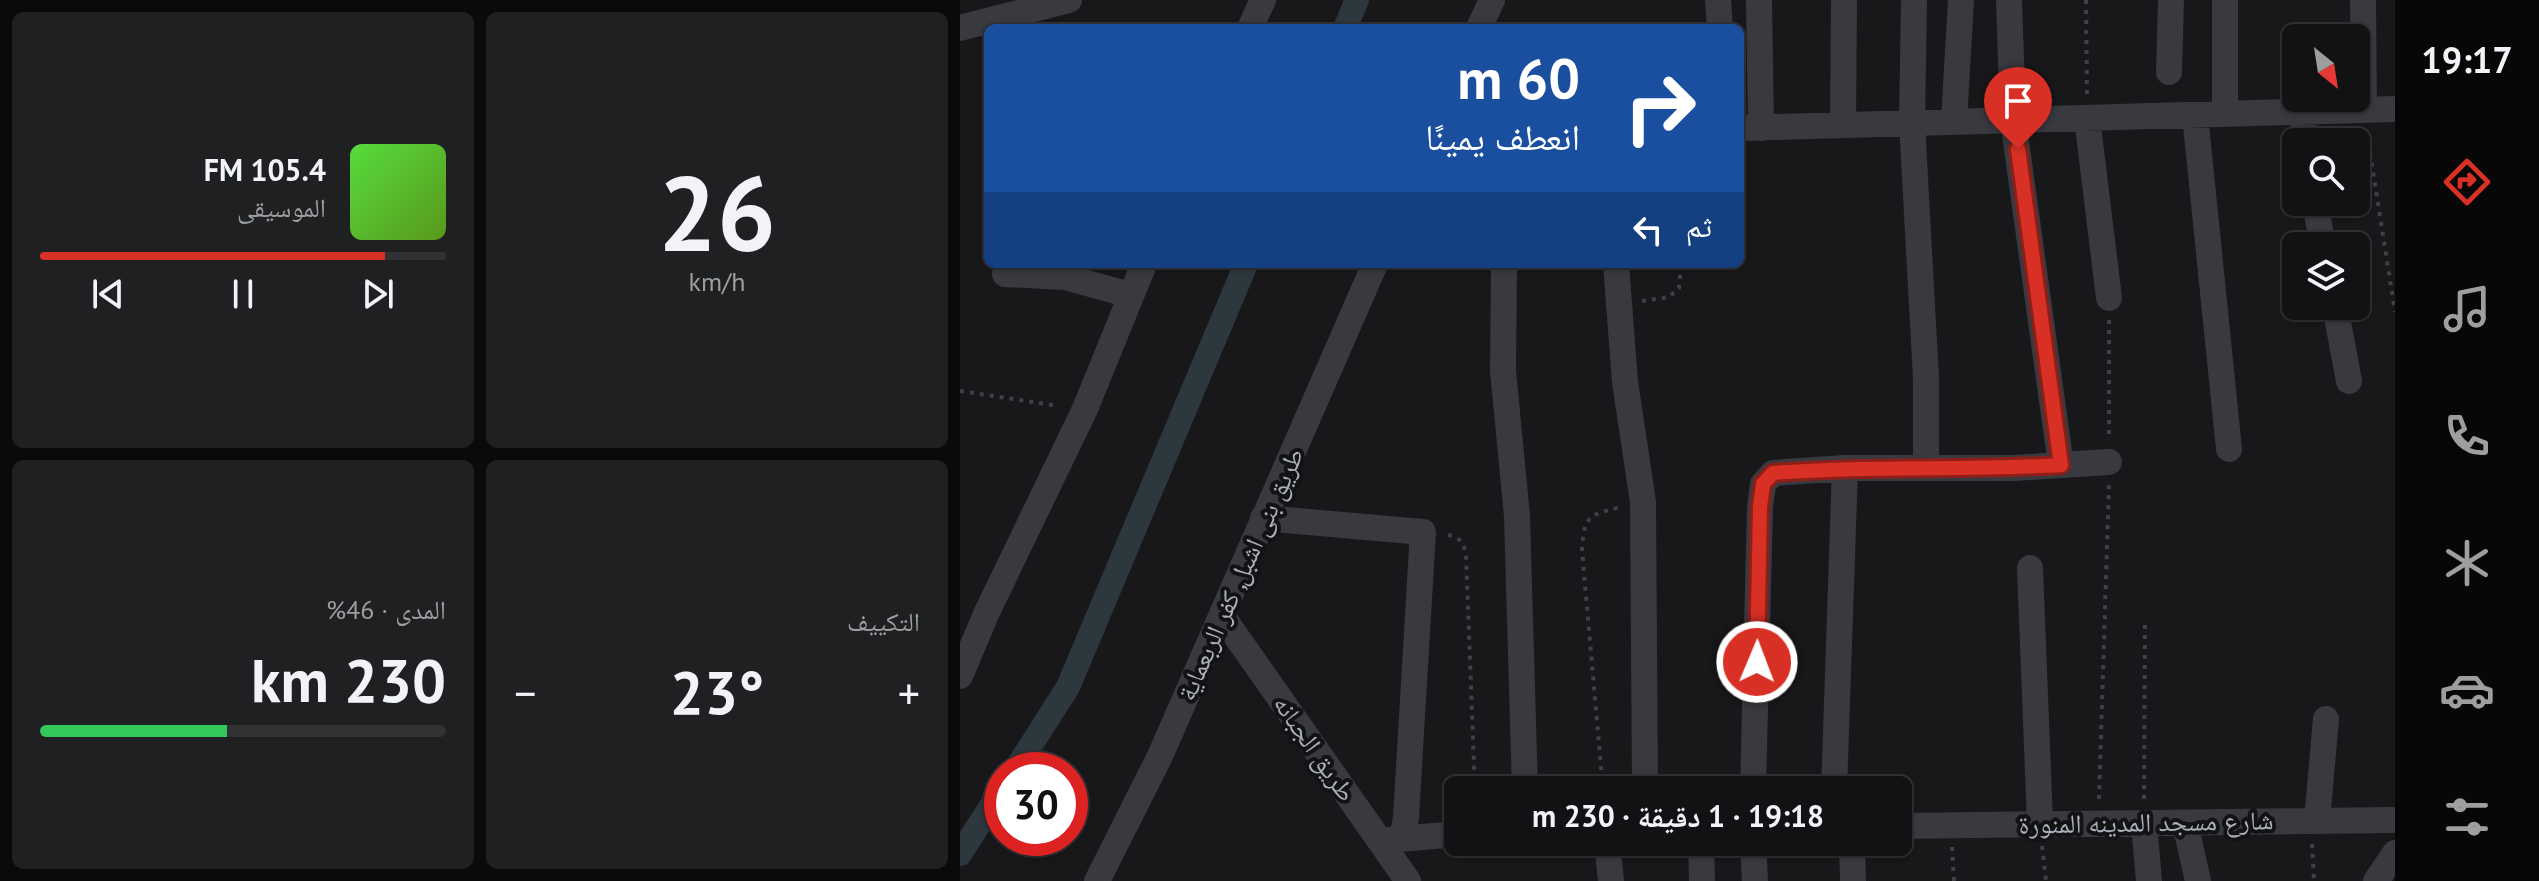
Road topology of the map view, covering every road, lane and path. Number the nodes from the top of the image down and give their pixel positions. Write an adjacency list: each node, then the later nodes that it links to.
1 (1069, 0): 14 (street)
2 (1263, 0): 15 (street)
3 (1492, 0): 16 (street)
4 (1718, 0): 17 (street)
5 (1759, 0): 32 (street)
6 (1844, 0): 31 (street)
7 (1914, 0): 30 (street)
8 (1961, 0): 29 (street)
9 (2009, 0): 28 (street)
10 (2086, 0): 27 (path)
11 (2171, 0): 20 (street)
12 (2225, 0): 25 (street)
13 (2363, 0): 18 (street)
14 (988, 10): 19 (street)
15 (1252, 24)
16 (1481, 24)
17 (1720, 24)
18 (2363, 24)
19 (960, 28)
20 (2169, 72)
21 (2395, 109): 22 (street)
22 (2370, 110)
23 (2302, 112): 25 (street); 33 (street)
24 (2364, 112): 43 (path)
25 (2225, 114): 26 (street)
26 (2195, 115): 27 (street); 48 (street)
27 (2087, 118): 28 (street); 41 (street)
28 (2013, 120): 29 (street); 50 (street)
29 (1954, 122): 30 (street)
30 (1912, 123): 31 (street); 51 (street)
31 (1843, 125): 32 (street)
32 (1750, 128)
33 (2304, 128)
34 (1142, 268): 40 (street)
35 (1373, 268): 54 (street, طريق بنى اشبل, كفر الربعماية)
36 (1504, 268): 64 (street)
37 (1616, 268): 42 (street)
38 (1681, 268): 42 (path)
39 (1005, 274): 40 (street)
40 (1130, 295): 47 (street)
41 (2109, 298): 49 (path)
42 (1619, 299): 53 (street)
43 (2395, 312)
44 (2338, 320): 45 (street)
45 (2349, 381)
46 (960, 391): 47 (path)
47 (1085, 409): 58 (street)
48 (2229, 449)
49 (2109, 462): 50 (street); 72 (path)
50 (2061, 465): 51 (street)
51 (1926, 466): 52 (street)
52 (1845, 468): 67 (street); 68 (street)
53 (1643, 502): 65 (path); 66 (street)
54 (1263, 518): 55 (street); 59 (street, طريق بنى اشبل, كفر الربعماية)
55 (1423, 532): 63 (path); 78 (street)
56 (2030, 568): 71 (street)
57 (960, 611): 58 (street)
58 (987, 612): 61 (street)
59 (1222, 616): 78 (street, طريق الجبانه); 84 (street, طريق بنى اشبل, كفر الربعماية)
60 (2145, 621): 73 (path)
61 (960, 676)
62 (2326, 719): 70 (street)
63 (1474, 776)
64 (1525, 776)
65 (1602, 776)
66 (1645, 776)
67 (1753, 776)
68 (1834, 776)
69 (2395, 820): 70 (street, شارع مسجد المدينه المنورة)
70 (2317, 821): 74 (street, شارع مسجد المدينه المنورة); 94 (path)
71 (2040, 823): 72 (street, شارع مسجد المدينه المنورة); 75 (street, شارع مسجد المدينه المنورة); 91 (path)
72 (2099, 823): 73 (street, شارع مسجد المدينه المنورة)
73 (2144, 823): 74 (street, شارع مسجد المدينه المنورة); 92 (street)
74 (2185, 823): 93 (street)
75 (1951, 824): 76 (street, شارع مسجد المدينه المنورة); 90 (path)
76 (1912, 825)
77 (1444, 835): 78 (street)
78 (1391, 840): 85 (street, طريق الجبانه)
79 (2395, 853): 95 (street)
80 (1608, 856): 86 (street)
81 (1701, 856): 87 (street)
82 (1754, 856): 88 (street)
83 (1852, 856): 89 (street)
84 (1107, 876)
85 (1408, 881)
86 (1611, 881)
87 (1702, 881)
88 (1755, 881)
89 (1853, 881)
90 (1954, 881)
91 (2046, 881)
92 (2149, 881)
93 (2198, 881)
94 (2314, 881)
95 (2376, 881)

